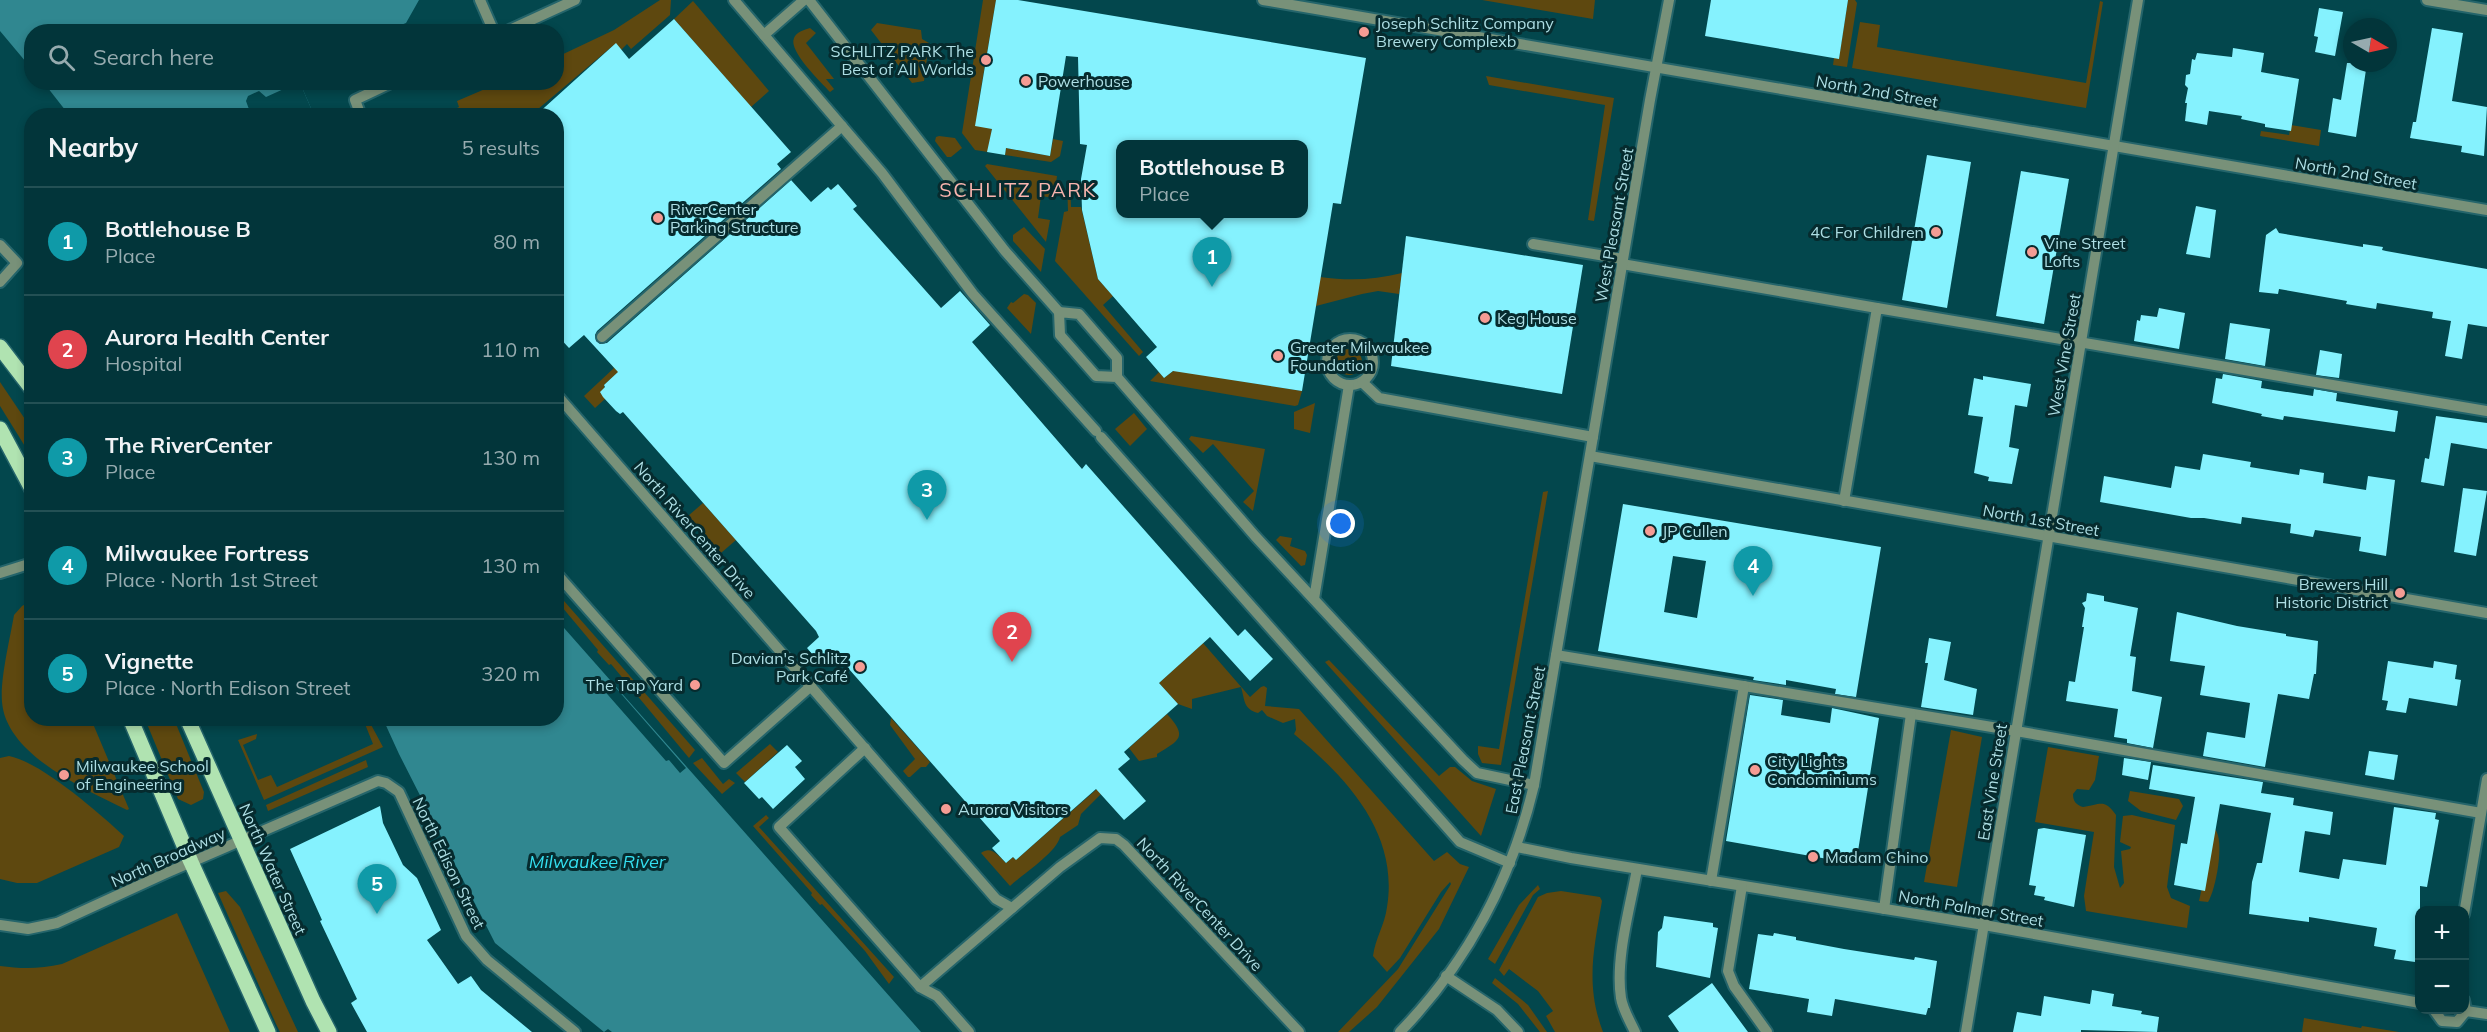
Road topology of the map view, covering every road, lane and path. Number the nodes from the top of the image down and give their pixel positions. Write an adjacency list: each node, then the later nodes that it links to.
1 (480, 0): 10 (street)
2 (575, 0): 11 (street)
3 (734, 0): 12 (street)
4 (807, 0): 12 (street); 24 (street)
5 (1263, 0): 13 (street, North 2nd Street)
6 (1669, 0): 13 (street, West Pleasant Street)
7 (2138, 0): 17 (street, West Vine Street)
8 (2427, 0): 9 (street)
9 (2487, 10)
10 (490, 24)
11 (522, 24)
12 (764, 35): 16 (street)
13 (1656, 68): 17 (street, North 2nd Street); 21 (street, West Pleasant Street)
14 (376, 90): 15 (street)
15 (358, 108)
16 (842, 126): 25 (street); 60 (street)
17 (2114, 146): 18 (street, North 2nd Street); 26 (street, West Vine Street)
18 (2487, 210)
19 (1533, 244): 21 (street)
20 (0, 245): 22 (street)
21 (1623, 262): 23 (street); 35 (street, West Pleasant Street)
22 (0, 282)
23 (1877, 308): 26 (street); 38 (street)
24 (1059, 312): 28 (street); 28 (street)
25 (602, 338)
26 (2081, 342): 33 (street); 39 (street, West Vine Street)
27 (0, 347): 29 (main road)
28 (1117, 377): 43 (street)
29 (24, 378)
30 (1362, 382): 31 (street); 31 (street); 35 (street)
31 (1349, 385): 43 (street)
32 (564, 403): 46 (street, North RiverCenter Drive)
33 (2487, 411)
34 (0, 429): 37 (main road)
35 (1593, 437): 36 (street, West Pleasant Street)
36 (1590, 456): 38 (street, North 1st Street); 45 (street, East Pleasant Street)
37 (24, 474)
38 (1845, 501): 39 (street, North 1st Street)
39 (2049, 537): 44 (street, North 1st Street); 51 (street, East Vine Street)
40 (24, 566): 41 (street)
41 (0, 573)
42 (564, 582): 46 (street)
43 (1314, 599): 55 (street)
44 (2487, 613)
45 (1556, 655): 47 (street); 55 (street, East Pleasant Street)
46 (811, 686): 52 (street, North RiverCenter Drive)
47 (1744, 686): 48 (street); 62 (street)
48 (1911, 714): 51 (street); 66 (street)
49 (133, 726): 59 (main road)
50 (190, 726): 57 (main road, North Water Street)
51 (2016, 731): 56 (street); 68 (street, East Vine Street)
52 (865, 748): 65 (street, North RiverCenter Drive); 70 (street)
53 (2487, 778): 56 (street)
54 (378, 781): 57 (street, North Broadway); 79 (street, North Edison Street)
55 (1534, 785): 58 (street, East Pleasant Street)
56 (2481, 813): 64 (street)
57 (240, 840): 59 (street, North Broadway); 78 (main road, North Water Street)
58 (1516, 847): 60 (street, East Pleasant Street); 61 (street, North Palmer Street)
59 (191, 862): 67 (street, North Broadway); 77 (main road)
60 (1510, 863): 69 (street, East Pleasant Street)
61 (1637, 869): 62 (street, North Palmer Street); 84 (street)
62 (1711, 881): 63 (street, North Palmer Street)
63 (1742, 886): 66 (street, North Palmer Street); 85 (street)
64 (2465, 906)
65 (1012, 908): 70 (street, North RiverCenter Drive); 81 (street, North RiverCenter Drive)
66 (1884, 909): 68 (street, North Palmer Street)
67 (0, 925)
68 (1984, 925): 71 (street, North Palmer Street); 86 (street, East Vine Street)
69 (1446, 976): 82 (street, East Pleasant Street); 83 (street)
70 (920, 987): 80 (street)
71 (2415, 1001)
72 (2469, 1007): 75 (street)
73 (2436, 1014): 76 (street)
74 (2462, 1014): 76 (street)
75 (2487, 1014)
76 (2446, 1027)
77 (268, 1032)
78 (329, 1032)
79 (575, 1032)
80 (969, 1032)
81 (1299, 1032)
82 (1401, 1032)
83 (1518, 1032)
84 (1635, 1032)
85 (1767, 1032)
86 (1966, 1032)

